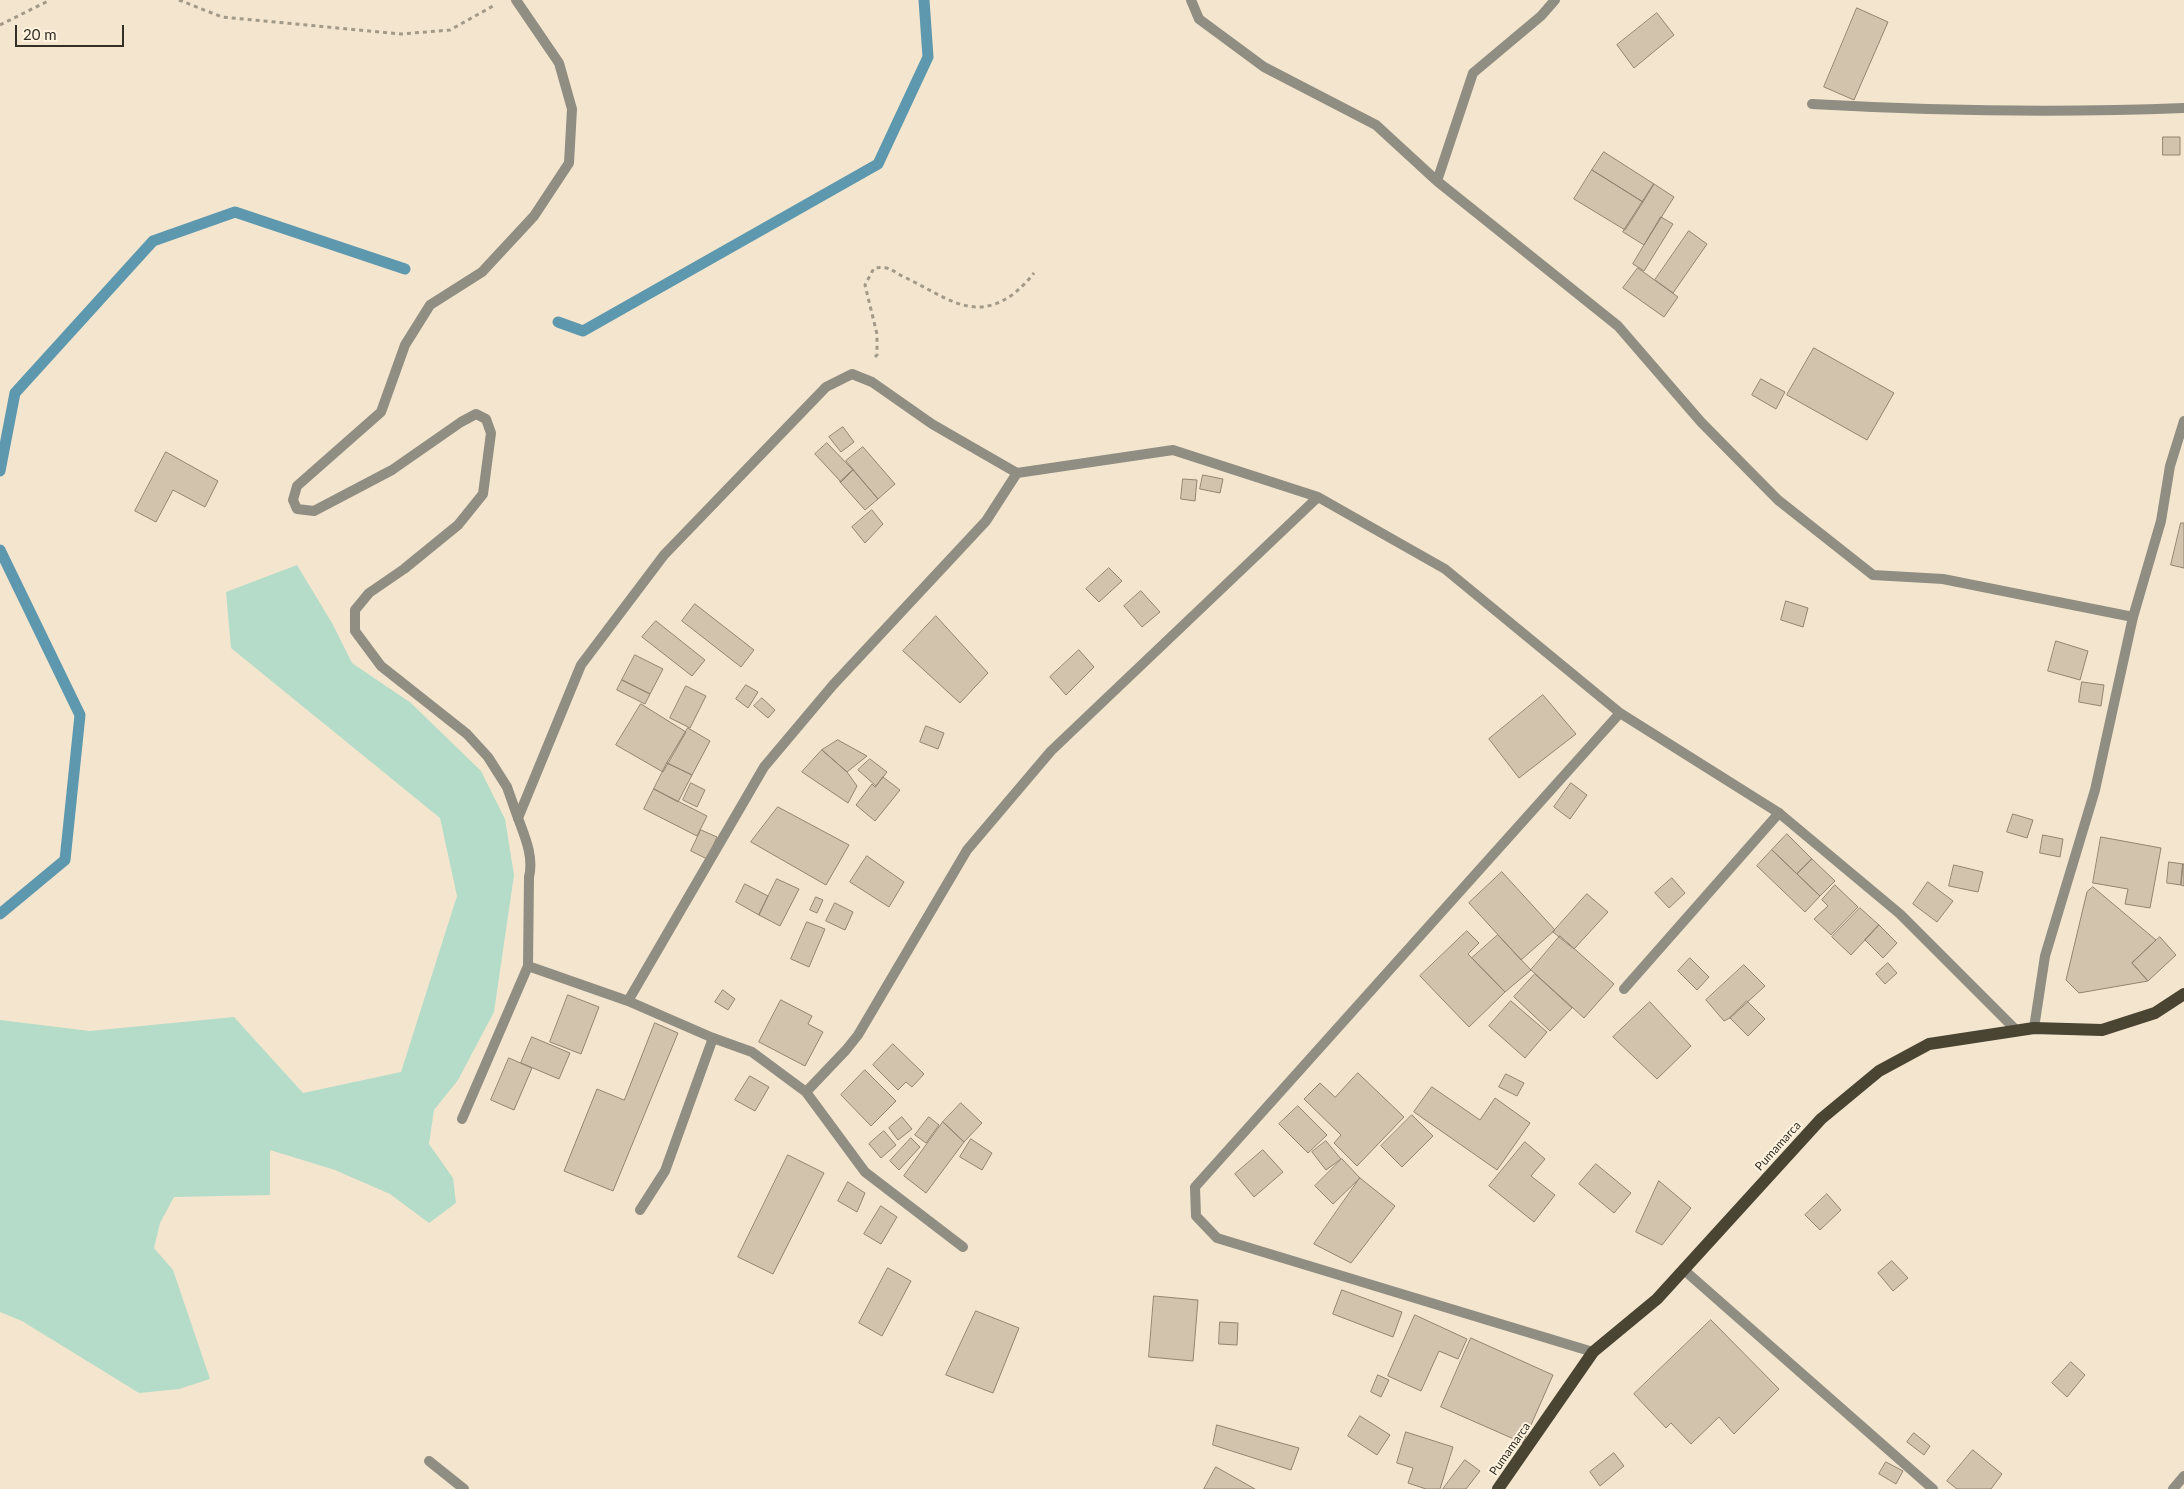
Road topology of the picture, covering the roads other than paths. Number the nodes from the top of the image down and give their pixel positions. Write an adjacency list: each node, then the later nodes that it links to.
1 (516, 0): 13 (street)
2 (1191, 0): 6 (street)
3 (1555, 0): 6 (street)
4 (1812, 104): 5 (street)
5 (2184, 108)
6 (1437, 180): 10 (street)
7 (2184, 421): 10 (street)
8 (1017, 473): 9 (street); 13 (street); 17 (street)
9 (1318, 497): 11 (street); 21 (street)
10 (2133, 617): 18 (street)
11 (1620, 713): 12 (street); 26 (street)
12 (1779, 812): 15 (street); 19 (street)
13 (518, 818): 14 (street)
14 (528, 966): 17 (street); 22 (street)
15 (1624, 989)
16 (2184, 994): 18 (main road, Pumamarca)
17 (628, 1001): 20 (street)
18 (2034, 1028): 19 (main road, Pumamarca)
19 (2017, 1030): 25 (main road, Pumamarca)
20 (712, 1038): 21 (street); 23 (street)
21 (806, 1092): 24 (street)
22 (462, 1118)
23 (640, 1210)
24 (963, 1247)
25 (1684, 1270): 26 (main road, Pumamarca); 31 (street)
26 (1594, 1352): 30 (main road, Pumamarca)
27 (429, 1461): 29 (street)
28 (2184, 1476): 32 (street)
29 (464, 1489)
30 (1498, 1489)
31 (1933, 1489)
32 (2173, 1489)

